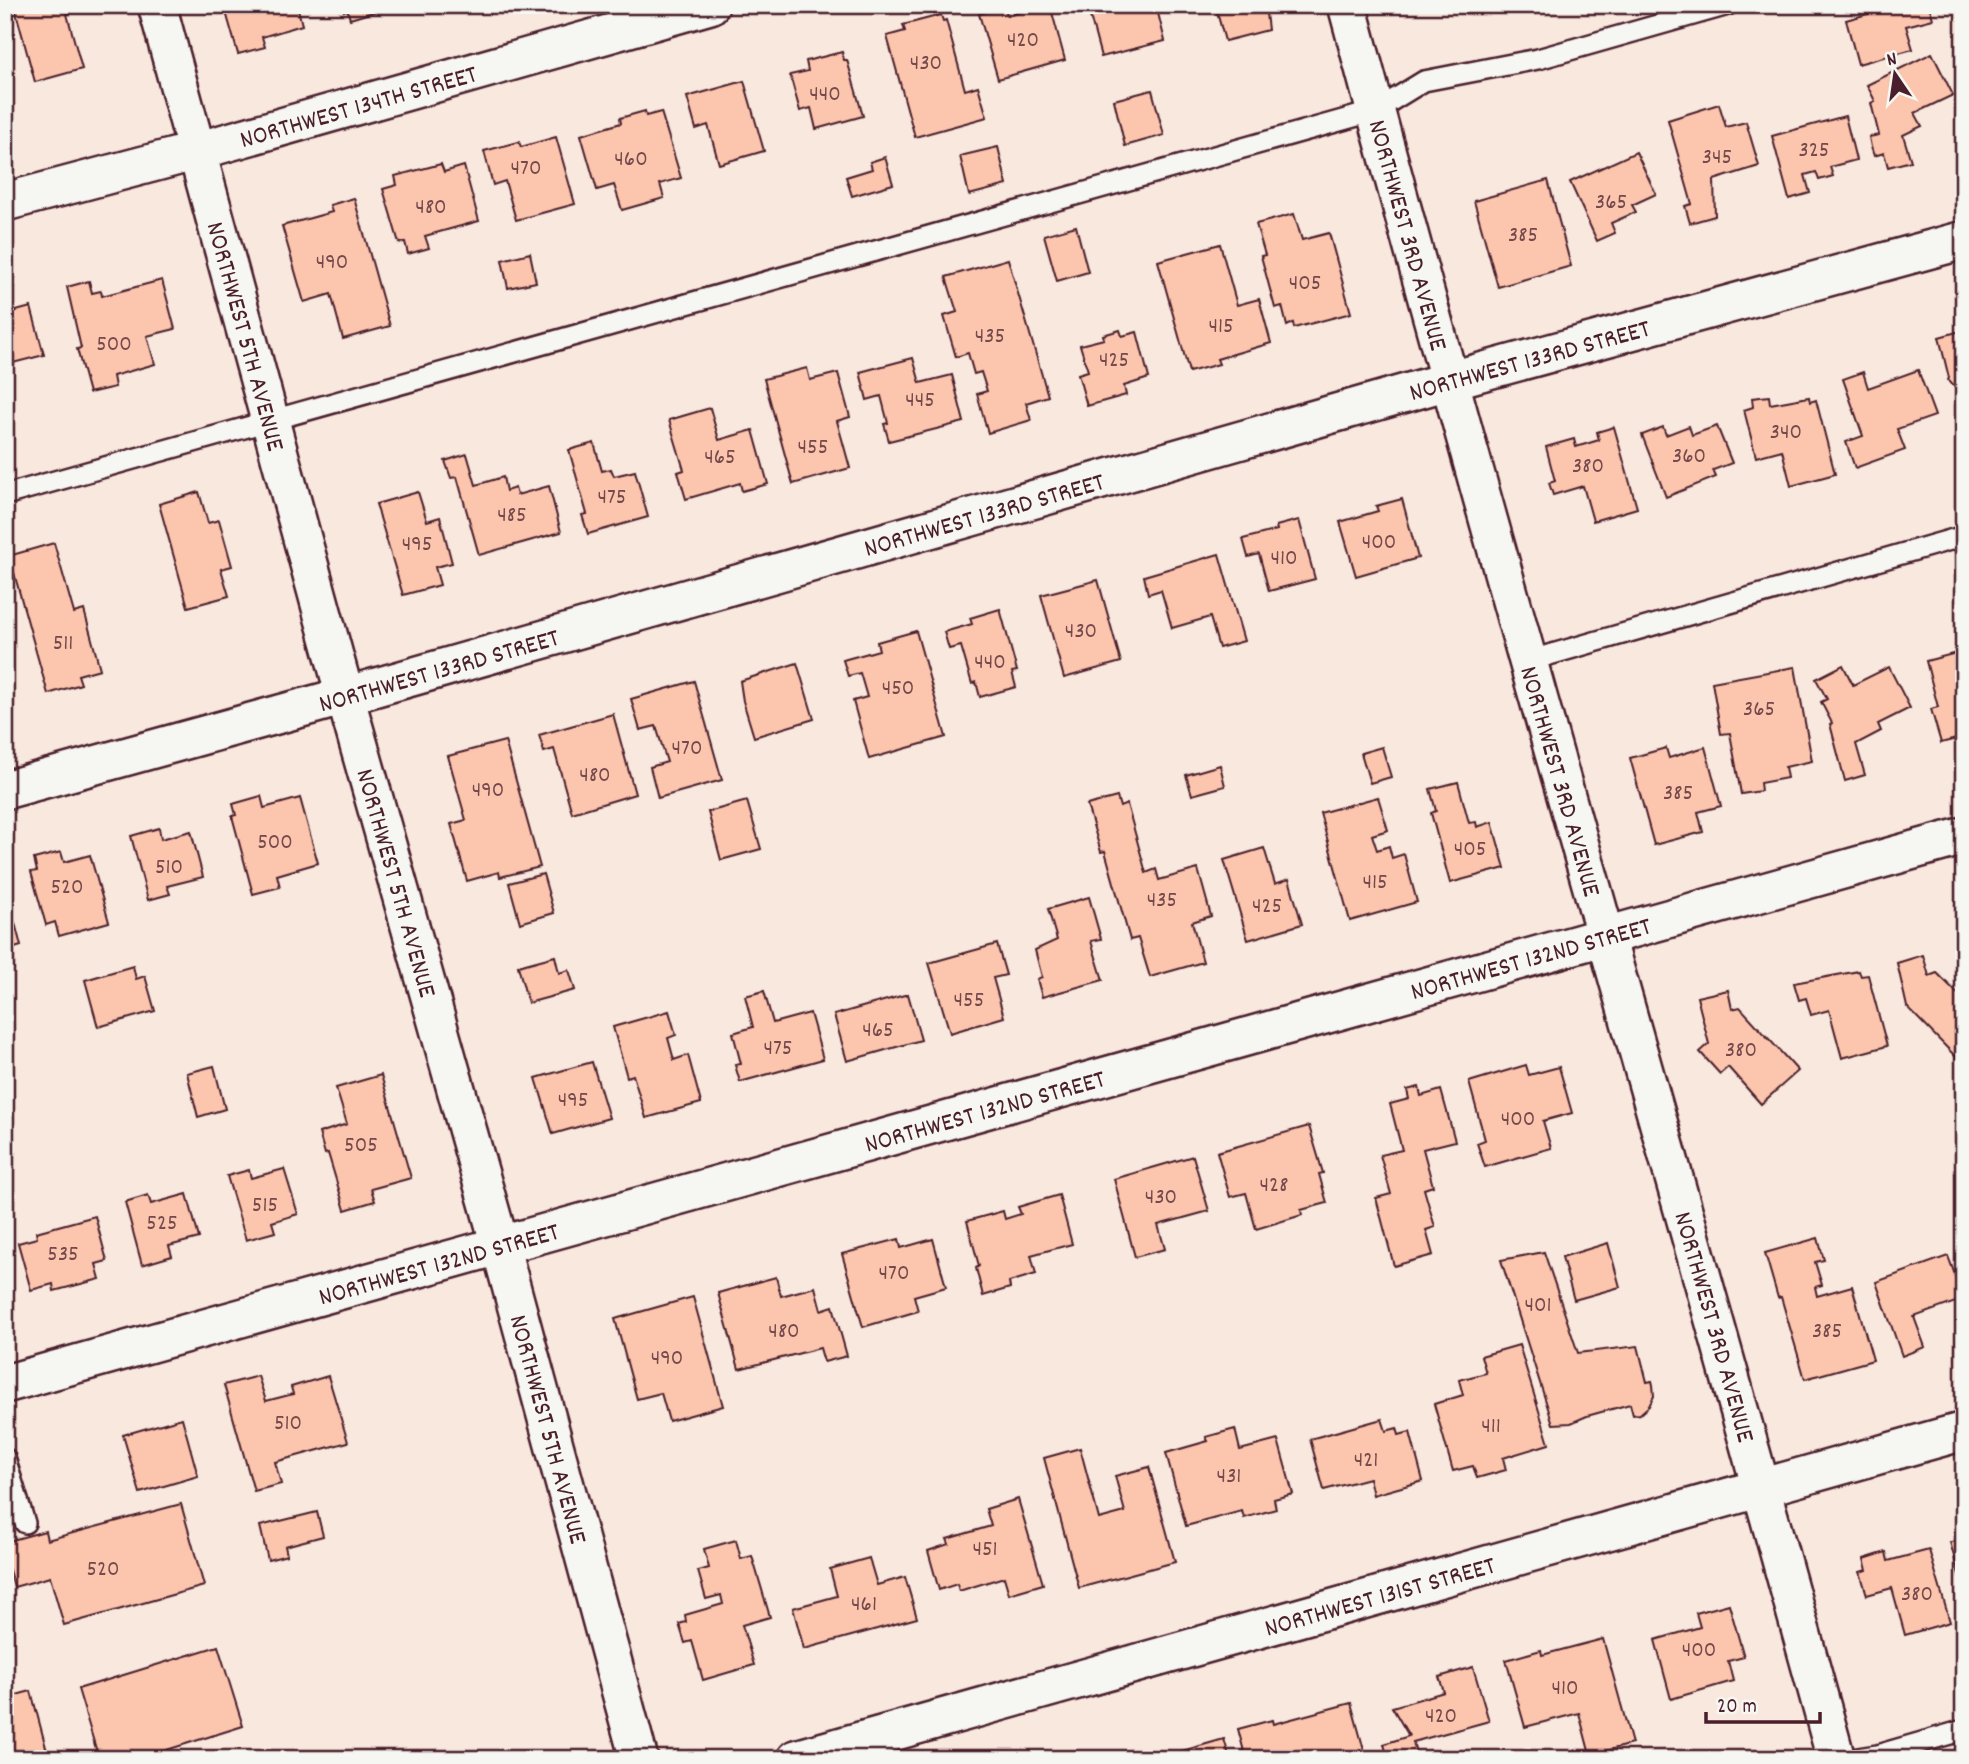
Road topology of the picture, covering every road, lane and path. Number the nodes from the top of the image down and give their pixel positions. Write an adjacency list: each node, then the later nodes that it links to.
1 (157, 5): 6 (street, NORTHWEST 5TH AVENUE)
2 (710, 5): 6 (street, NORTHWEST 134TH STREET)
3 (1347, 5): 5 (street, NORTHWEST 3RD AVENUE)
4 (1728, 5): 5 (lane)
5 (1375, 111): 9 (street, NORTHWEST 3RD AVENUE); 10 (lane)
6 (197, 151): 7 (street, NORTHWEST 134TH STREET); 10 (street, NORTHWEST 5TH AVENUE)
7 (5, 202)
8 (1964, 240): 9 (street, NORTHWEST 133RD STREET)
9 (1448, 381): 13 (street, NORTHWEST 3RD AVENUE); 14 (street, NORTHWEST 133RD STREET)
10 (271, 421): 11 (lane); 14 (street, NORTHWEST 5TH AVENUE)
11 (5, 495)
12 (1964, 536): 13 (lane)
13 (1528, 660): 17 (street, NORTHWEST 3RD AVENUE)
14 (345, 696): 15 (street, NORTHWEST 133RD STREET); 18 (street, NORTHWEST 5TH AVENUE)
15 (5, 790)
16 (1964, 836): 17 (street, NORTHWEST 132ND STREET)
17 (1607, 934): 18 (street, NORTHWEST 132ND STREET); 22 (street, NORTHWEST 3RD AVENUE)
18 (500, 1245): 19 (street, NORTHWEST 132ND STREET); 25 (street, NORTHWEST 5TH AVENUE)
19 (5, 1384)
20 (1964, 1431): 22 (street, NORTHWEST 131ST STREET)
21 (5, 1458): 23 (lane)
22 (1762, 1488): 26 (street, NORTHWEST 131ST STREET); 27 (street, NORTHWEST 3RD AVENUE)
23 (25, 1523)
24 (1964, 1730): 28 (lane)
25 (639, 1759)
26 (796, 1759)
27 (1836, 1759)
28 (1851, 1759)

